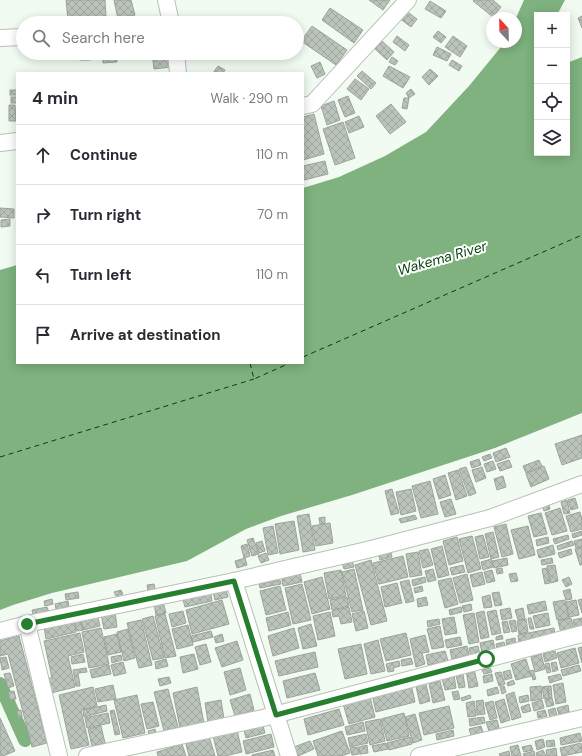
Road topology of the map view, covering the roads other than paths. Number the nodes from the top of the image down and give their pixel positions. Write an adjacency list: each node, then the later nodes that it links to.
1 (166, 0): 3 (street)
2 (408, 0): 8 (street)
3 (169, 16)
4 (16, 37): 5 (street)
5 (0, 38)
6 (177, 60): 7 (street)
7 (178, 72)
8 (304, 106)
9 (16, 141): 10 (street)
10 (0, 143)
11 (582, 484): 12 (street)
12 (234, 581): 13 (street); 16 (street)
13 (27, 624): 14 (street); 18 (street)
14 (0, 631)
15 (582, 634): 16 (street)
16 (276, 715): 19 (street); 20 (street)
17 (582, 718): 21 (street)
18 (59, 756)
19 (87, 756)
20 (289, 756)
21 (419, 756)

